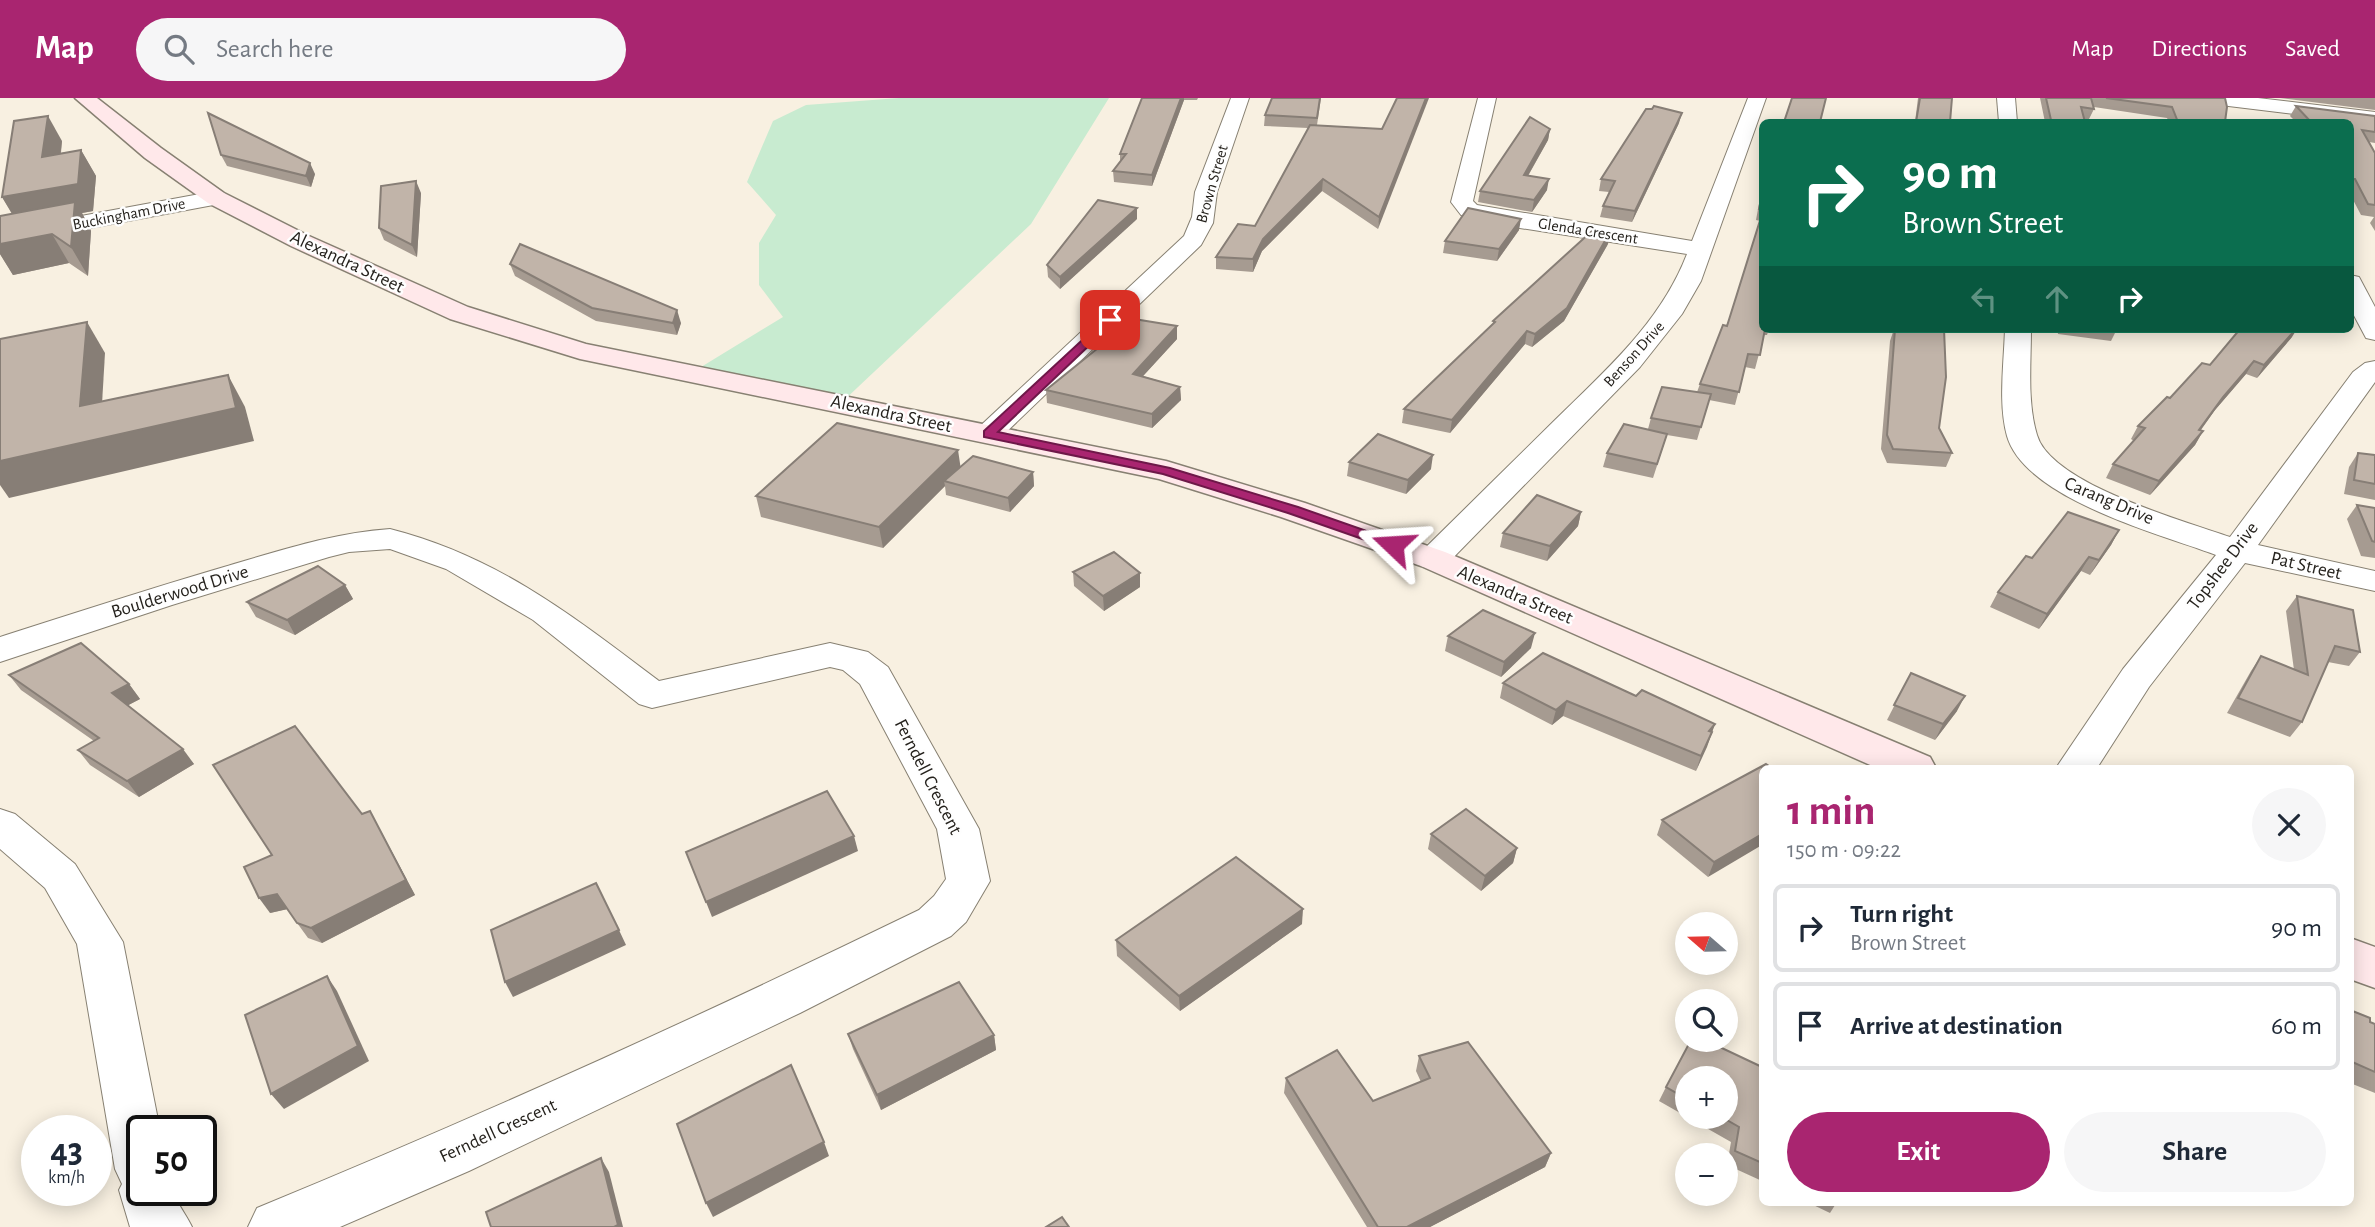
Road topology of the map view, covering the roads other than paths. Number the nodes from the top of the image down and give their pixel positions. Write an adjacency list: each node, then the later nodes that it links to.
1 (85, 98): 11 (main road, Alexandra Street)
2 (1240, 98): 18 (street, Brown Street)
3 (1487, 98): 13 (street, Glenda Crescent)
4 (1757, 98): 13 (street, Benson Drive)
5 (2006, 98): 9 (street)
6 (2212, 98): 7 (street)
7 (2263, 104): 8 (street); 10 (street)
8 (2375, 118)
9 (2008, 119)
10 (2270, 119)
11 (216, 198): 12 (street, Buckingham Drive); 18 (main road, Alexandra Street)
12 (0, 238)
13 (1700, 249): 21 (street, Benson Drive)
14 (2354, 290): 15 (street)
15 (2375, 332)
16 (2018, 333): 20 (street, Carang Drive)
17 (2375, 369): 20 (street, Topshee Drive)
18 (988, 434): 21 (main road, Alexandra Street)
19 (363, 540): 23 (street, Boulderwood Drive); 32 (street, Ferndell Crescent)
20 (2237, 551): 22 (street, Pat Street); 25 (street, Topshee Drive)
21 (1433, 559): 24 (main road, Alexandra Street)
22 (2375, 581)
23 (0, 650)
24 (1908, 765)
25 (2078, 765)
26 (0, 825): 29 (street)
27 (2354, 960): 28 (main road)
28 (2375, 968)
29 (131, 1115)
30 (150, 1206): 31 (street)
31 (164, 1227)
32 (276, 1227)

